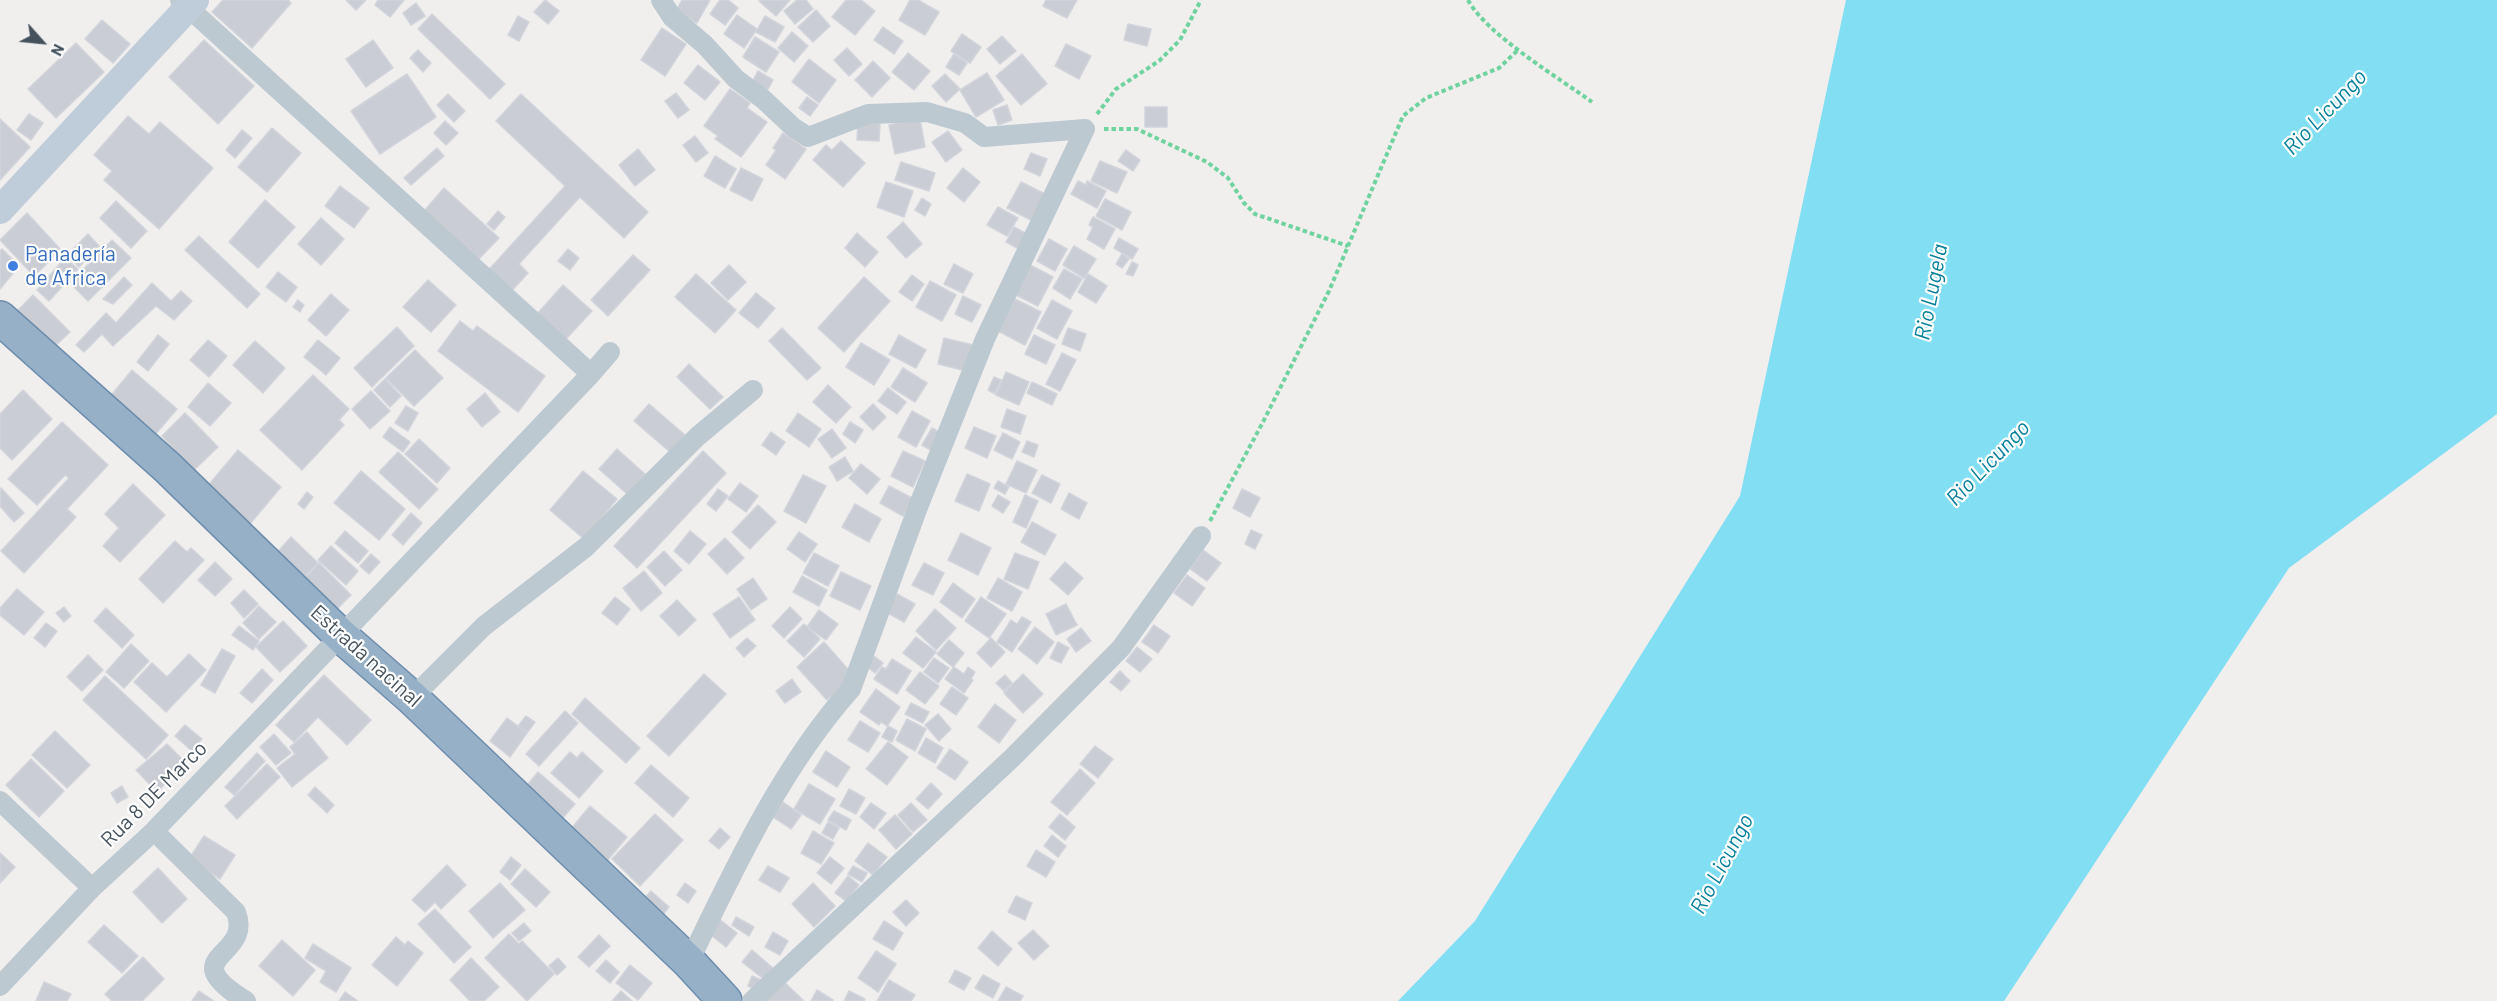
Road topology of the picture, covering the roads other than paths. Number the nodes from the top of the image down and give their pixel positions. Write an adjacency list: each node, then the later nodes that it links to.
1 (661, 0): 14 (street)
2 (188, 3): 3 (main road); 6 (street)
3 (0, 210)
4 (0, 318): 9 (highway, Estrada nacinal)
5 (610, 352): 6 (street, Rua 8 DE Marco)
6 (591, 374): 9 (street, Rua 8 DE Marco)
7 (753, 390): 10 (street)
8 (1202, 536): 18 (street)
9 (340, 635): 10 (highway, Estrada nacinal); 12 (street, Rua 8 DE Marco)
10 (412, 698): 14 (highway, Estrada nacinal)
11 (0, 801): 13 (street)
12 (154, 831): 13 (street, Rua 8 DE Marco); 16 (street)
13 (92, 888): 15 (street, Rua 8 DE Marco)
14 (689, 962): 17 (highway, Estrada nacinal)
15 (0, 986)
16 (246, 1001)
17 (725, 1001)
18 (752, 1001)

